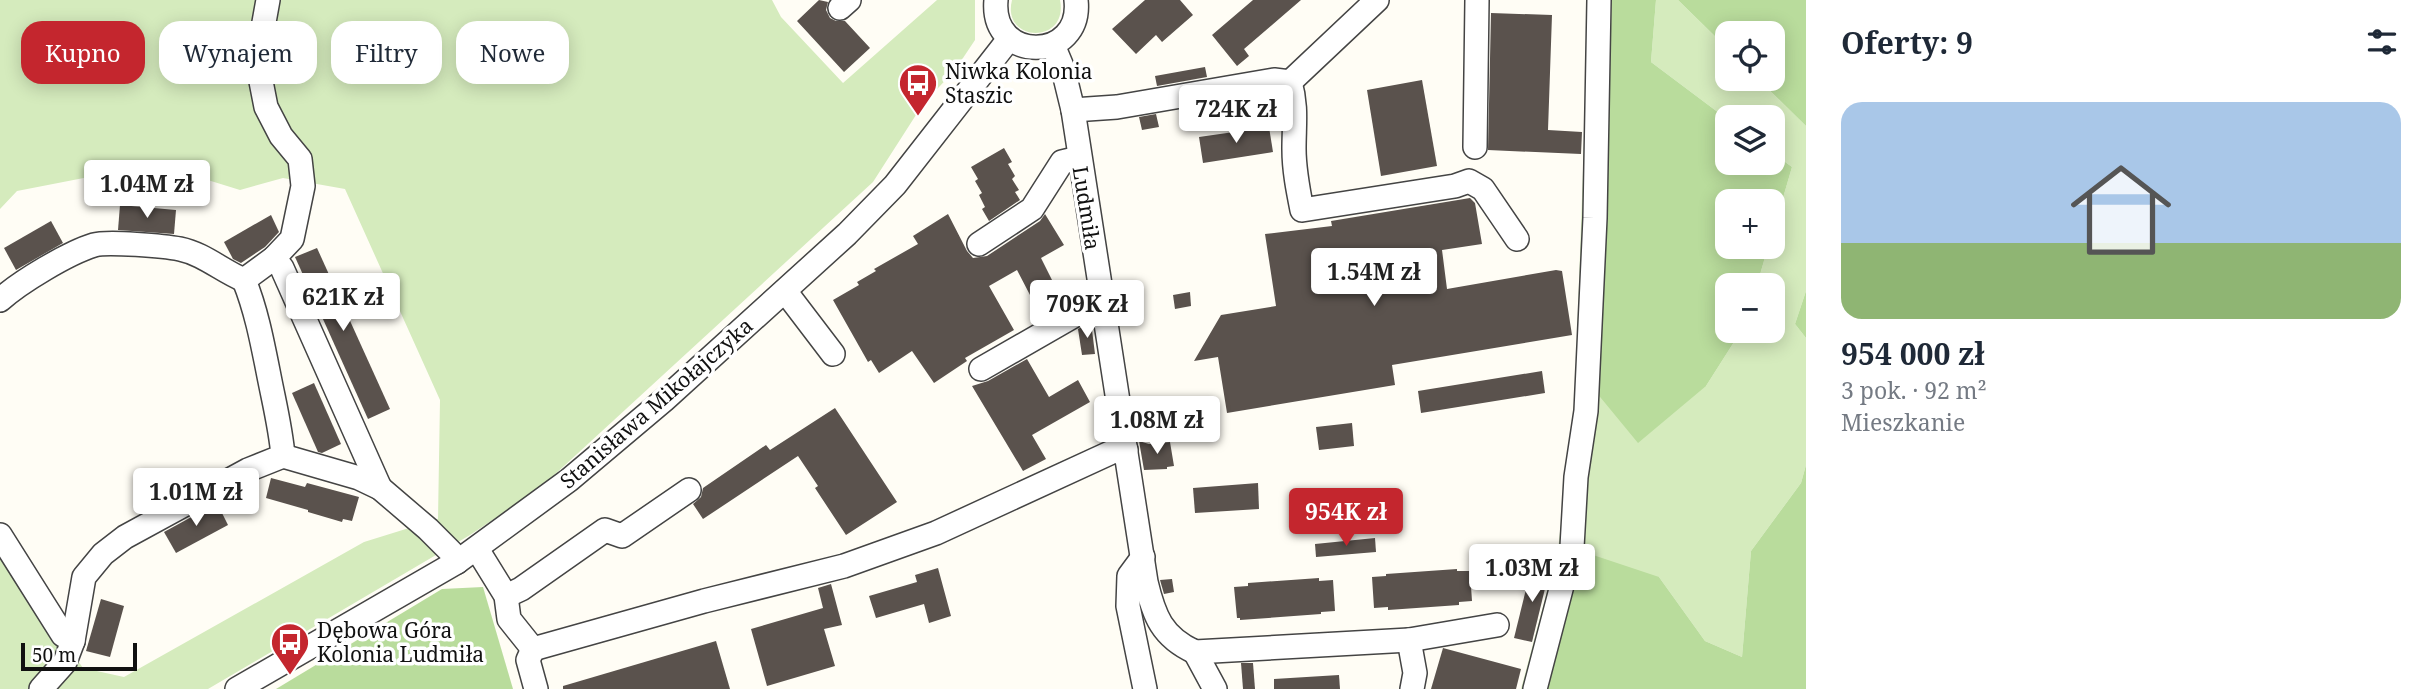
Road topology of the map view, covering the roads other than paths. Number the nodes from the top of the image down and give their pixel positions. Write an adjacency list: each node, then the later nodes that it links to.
1 (268, 0): 15 (street)
2 (996, 0): 7 (street)
3 (1076, 0): 8 (street)
4 (1377, 0): 9 (street)
5 (1477, 0): 11 (street)
6 (1599, 0): 42 (street)
7 (1009, 39): 8 (street); 17 (street, Stanisława Mikołajczyka)
8 (1053, 45): 10 (street, Ludmiła)
9 (1290, 82): 10 (street); 13 (street)
10 (1073, 110): 12 (street, Ludmiła)
11 (1475, 147)
12 (1079, 158): 14 (street); 18 (street, Ludmiła)
13 (1517, 239)
14 (979, 244)
15 (274, 258): 16 (street); 24 (street)
16 (244, 280): 19 (street); 23 (street)
17 (785, 291): 20 (street); 27 (street, Stanisława Mikołajczyka)
18 (1102, 299): 21 (street); 22 (street, Ludmiła)
19 (0, 300)
20 (833, 354)
21 (981, 369)
22 (1126, 450): 28 (street, Ludmiła); 34 (street)
23 (283, 456): 24 (street); 33 (street)
24 (380, 488): 29 (street)
25 (689, 490): 30 (street)
26 (0, 534): 33 (street)
27 (477, 549): 29 (street, Stanisława Mikołajczyka); 30 (street)
28 (1143, 557): 35 (street, Ludmiła); 39 (street)
29 (457, 562): 37 (street, Stanisława Mikołajczyka)
30 (506, 596): 34 (street)
31 (1497, 625): 32 (street)
32 (1409, 640): 35 (street); 41 (street)
33 (73, 641): 36 (street)
34 (533, 649): 38 (street)
35 (1195, 652): 40 (street)
36 (41, 689)
37 (237, 689)
38 (536, 689)
39 (1145, 689)
40 (1214, 689)
41 (1412, 689)
42 (1535, 689)

